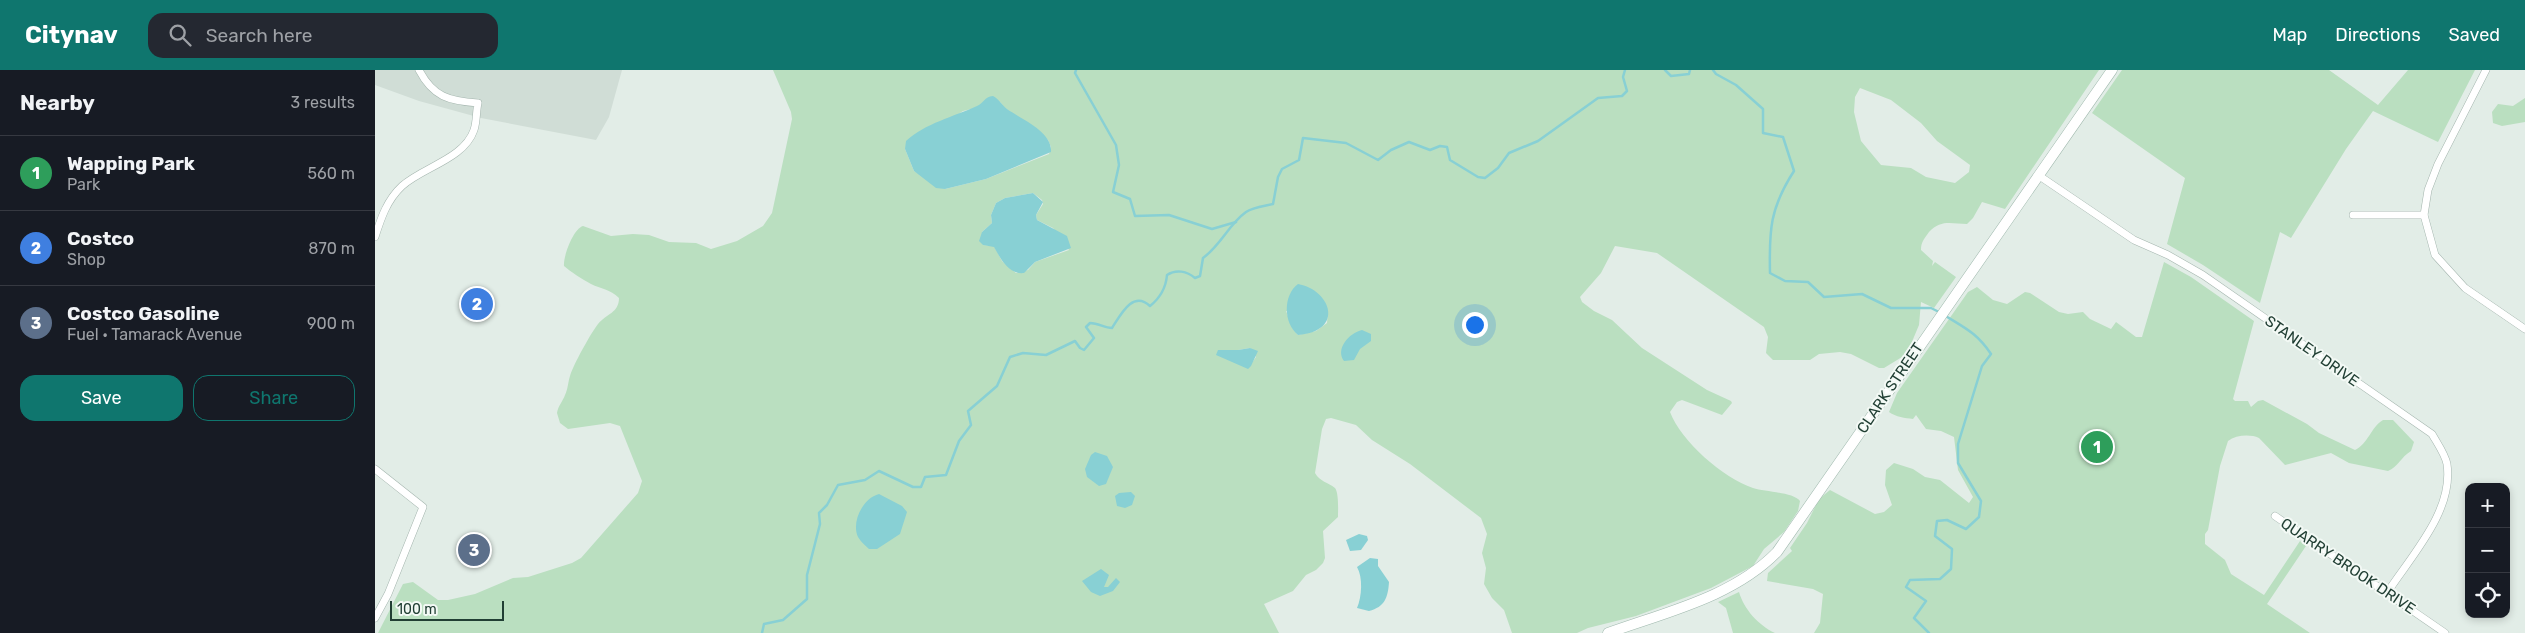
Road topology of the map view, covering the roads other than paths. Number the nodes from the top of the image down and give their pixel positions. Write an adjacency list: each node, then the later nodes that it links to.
1 (419, 70): 7 (street)
2 (2112, 70): 4 (main road, CLARK STREET)
3 (2486, 70): 6 (street)
4 (2038, 175): 11 (street, STANLEY DRIVE); 13 (main road, CLARK STREET)
5 (2353, 214): 6 (street)
6 (2424, 215): 8 (street)
7 (375, 234)
8 (2525, 329)
9 (375, 469): 12 (street)
10 (2275, 516): 11 (street, QUARRY BROOK DRIVE)
11 (2387, 593): 14 (street, QUARRY BROOK DRIVE)
12 (375, 618)
13 (1608, 633)
14 (2445, 633)

